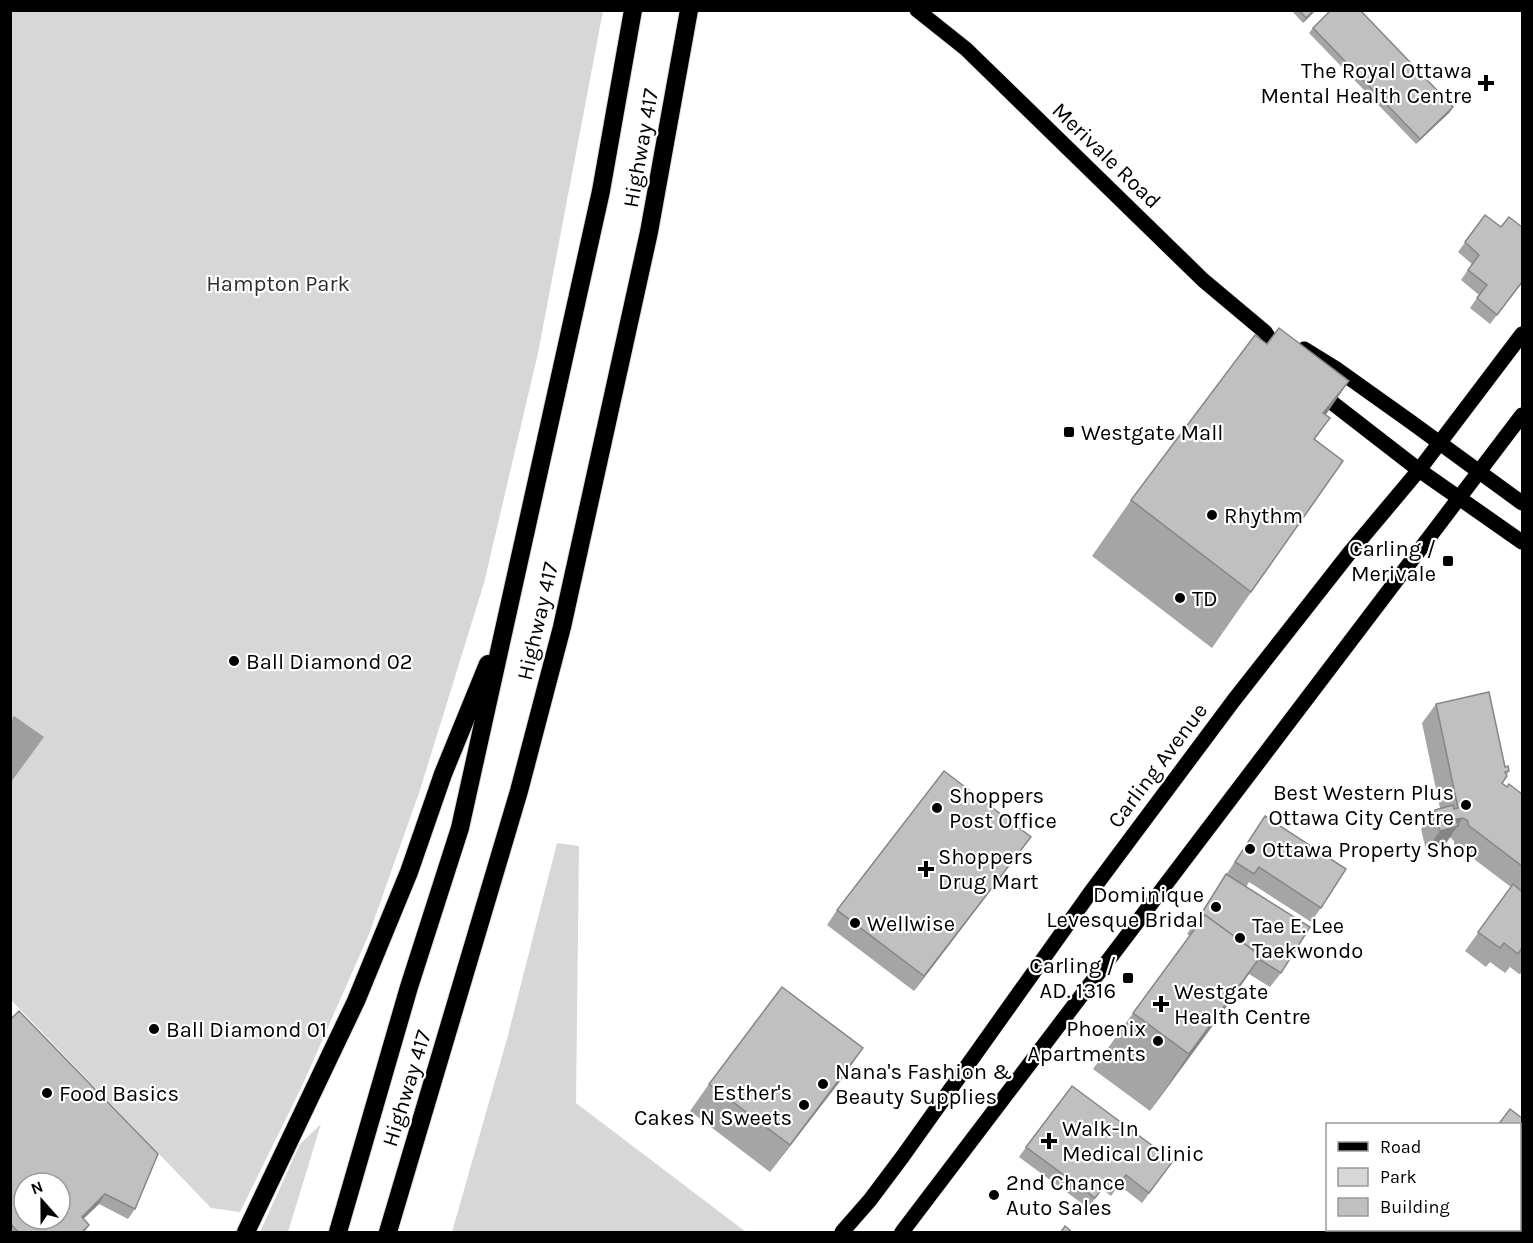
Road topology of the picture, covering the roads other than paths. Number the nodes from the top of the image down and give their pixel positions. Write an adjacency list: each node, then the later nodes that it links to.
1 (633, 10): 15 (highway)
2 (689, 10): 18 (highway, Highway 417)
3 (917, 10): 4 (main road, Merivale Road)
4 (1265, 332): 6 (main road, Merivale Road); 9 (main road, Merivale Road)
5 (1522, 334): 9 (main road, Carling Avenue)
6 (1288, 365)
7 (1303, 381): 10 (main road)
8 (1522, 415): 11 (main road)
9 (1441, 443): 10 (main road, Carling Avenue); 11 (main road, Merivale Road)
10 (1419, 470): 12 (main road); 19 (main road, Carling Avenue)
11 (1479, 472): 12 (main road); 13 (main road, Merivale Road)
12 (1460, 498): 14 (main road); 20 (main road)
13 (1522, 503)
14 (1522, 542)
15 (506, 621): 16 (highway); 17 (highway)
16 (246, 1233)
17 (338, 1233)
18 (388, 1233)
19 (842, 1233)
20 (902, 1233)

